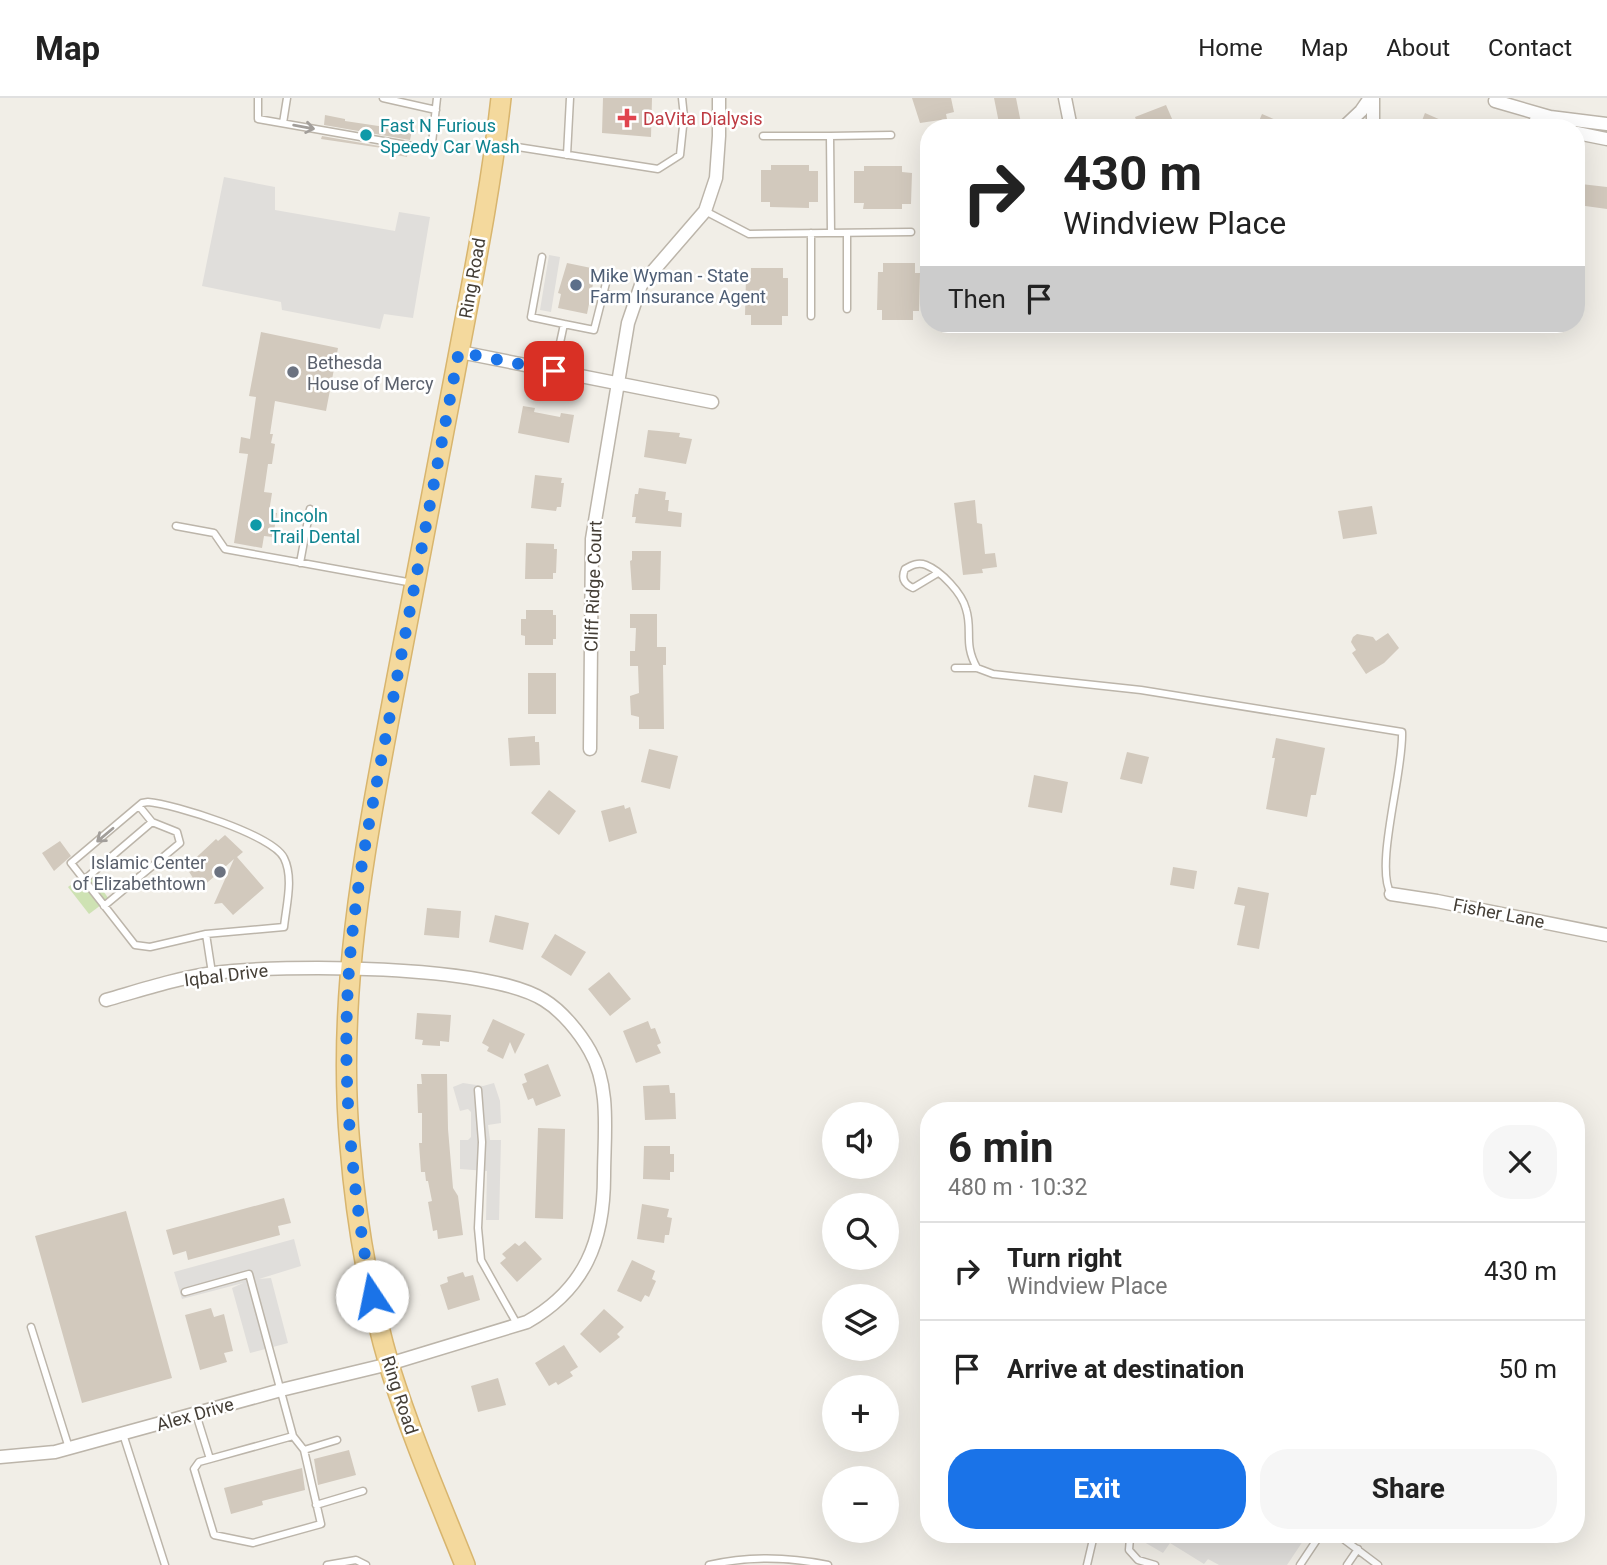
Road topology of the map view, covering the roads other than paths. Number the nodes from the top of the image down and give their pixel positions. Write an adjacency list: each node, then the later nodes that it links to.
1 (258, 98): 19 (lane)
2 (288, 98): 19 (lane)
3 (383, 98): 12 (lane)
4 (437, 98): 12 (lane)
5 (501, 98): 26 (main road, Ring Road)
6 (570, 98): 27 (lane)
7 (682, 98): 27 (lane)
8 (719, 98): 28 (street)
9 (1065, 98): 13 (street)
10 (1371, 98): 14 (street); 15 (street)
11 (1491, 99): 16 (street); 17 (street)
12 (436, 110): 19 (lane, one-way to 12)
13 (1069, 119)
14 (1353, 119)
15 (1372, 119)
16 (1537, 119)
17 (1566, 119)
18 (1585, 121): 20 (street)
19 (284, 123)
20 (1607, 124)
21 (891, 135): 24 (lane)
22 (1585, 135): 25 (street)
23 (763, 136): 24 (lane)
24 (831, 136): 31 (lane)
25 (1607, 139)
26 (496, 144): 27 (lane); 40 (main road, Ring Road)
27 (566, 155)
28 (705, 211): 30 (lane); 36 (street, Cliff Ridge Court)
29 (911, 232): 32 (lane)
30 (811, 233): 31 (lane); 38 (lane)
31 (831, 233): 32 (lane)
32 (847, 233): 37 (lane)
33 (542, 257): 39 (lane)
34 (606, 283): 35 (lane)
35 (603, 293): 36 (lane); 39 (lane)
36 (634, 301): 42 (street, Cliff Ridge Court)
37 (847, 309)
38 (811, 316)
39 (564, 324): 41 (lane)
40 (460, 352): 41 (street); 48 (main road, Ring Road)
41 (554, 371): 42 (street)
42 (618, 383): 43 (street); 51 (street, Cliff Ridge Court)
43 (712, 402)
44 (310, 509): 46 (lane)
45 (176, 526): 46 (lane)
46 (300, 563): 48 (lane)
47 (938, 573): 47 (lane); 50 (lane)
48 (415, 583): 59 (main road, Ring Road)
49 (955, 668): 50 (lane)
50 (977, 668): 55 (lane)
51 (590, 749)
52 (139, 806): 53 (lane); 54 (lane, one-way to 54); 57 (lane)
53 (152, 822): 54 (lane); 56 (lane)
54 (85, 880): 56 (lane)
55 (1391, 894): 58 (street, Fisher Lane)
56 (104, 906): 57 (lane)
57 (206, 934): 60 (lane)
58 (1607, 935)
59 (349, 970): 60 (street, Iqbal Drive); 64 (street, Iqbal Drive); 66 (main road, Ring Road)
60 (212, 973): 61 (street, Iqbal Drive)
61 (106, 1000)
62 (478, 1090): 64 (lane)
63 (185, 1292): 67 (lane)
64 (518, 1325): 66 (street, Alex Drive)
65 (31, 1327): 72 (lane)
66 (389, 1364): 67 (street, Alex Drive); 86 (main road, Ring Road)
67 (281, 1390): 68 (street, Alex Drive); 70 (lane)
68 (196, 1414): 69 (street, Alex Drive); 75 (lane)
69 (123, 1434): 72 (street, Alex Drive); 83 (lane)
70 (293, 1436): 73 (lane); 75 (lane)
71 (337, 1440): 73 (lane)
72 (69, 1448): 74 (street, Alex Drive)
73 (304, 1450): 77 (lane)
74 (0, 1457)
75 (210, 1459): 77 (lane)
76 (363, 1491): 77 (lane)
77 (316, 1504)
78 (1092, 1543): 89 (lane)
79 (1130, 1543): 90 (lane)
80 (1315, 1543): 91 (lane)
81 (1350, 1543): 82 (lane)
82 (1359, 1549): 92 (lane); 93 (lane)
83 (165, 1565)
84 (327, 1565): 85 (lane)
85 (366, 1565)
86 (465, 1565)
87 (709, 1565): 88 (lane)
88 (828, 1565)
89 (1087, 1565)
90 (1155, 1565)
91 (1300, 1565)
92 (1347, 1565)
93 (1378, 1565)

